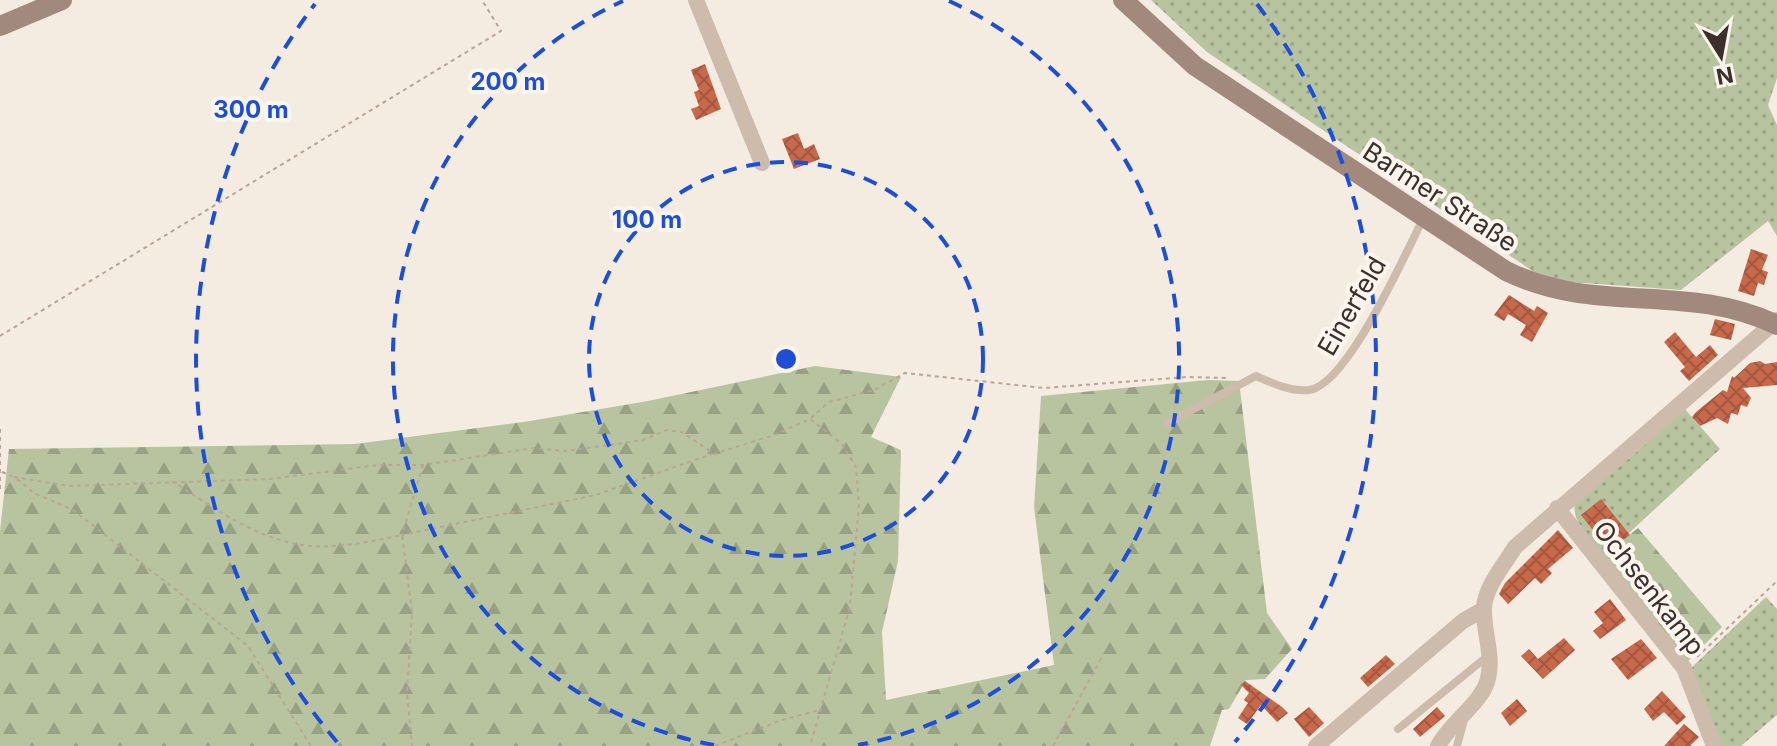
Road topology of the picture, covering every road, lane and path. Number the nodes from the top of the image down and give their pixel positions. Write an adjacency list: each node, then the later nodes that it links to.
1 (62, 0): 5 (main road)
2 (482, 0): 9 (path)
3 (696, 0): 6 (street)
4 (1123, 0): 7 (main road, Barmer Straße)
5 (0, 26)
6 (762, 163)
7 (1424, 218): 8 (main road, Barmer Straße); 10 (lane, Einerfeld)
8 (1776, 322): 20 (street)
9 (0, 336)
10 (1256, 376): 11 (path); 12 (lane)
11 (810, 419): 14 (path); 28 (path)
12 (1167, 423)
13 (0, 429): 16 (path)
14 (714, 454): 15 (path); 21 (path)
15 (423, 465): 18 (path); 21 (path)
16 (2, 472): 17 (path); 19 (path)
17 (14, 477): 18 (path); 31 (path)
18 (171, 481): 21 (path)
19 (0, 489)
20 (1557, 508): 23 (street); 26 (street, Ochsenkamp)
21 (402, 535): 32 (path)
22 (1777, 581): 26 (path)
23 (1484, 609): 25 (street); 37 (street)
24 (1103, 655): 36 (path)
25 (1490, 655): 27 (street); 29 (lane)
26 (1684, 668): 40 (street, Ochsenkamp)
27 (1466, 709): 38 (street); 39 (lane)
28 (819, 710): 30 (path); 35 (path)
29 (1398, 729)
30 (734, 740): 33 (path); 34 (path)
31 (311, 746)
32 (412, 746)
33 (715, 746)
34 (738, 746)
35 (810, 746)
36 (1053, 746)
37 (1316, 746)
38 (1438, 746)
39 (1457, 746)
40 (1714, 746)

